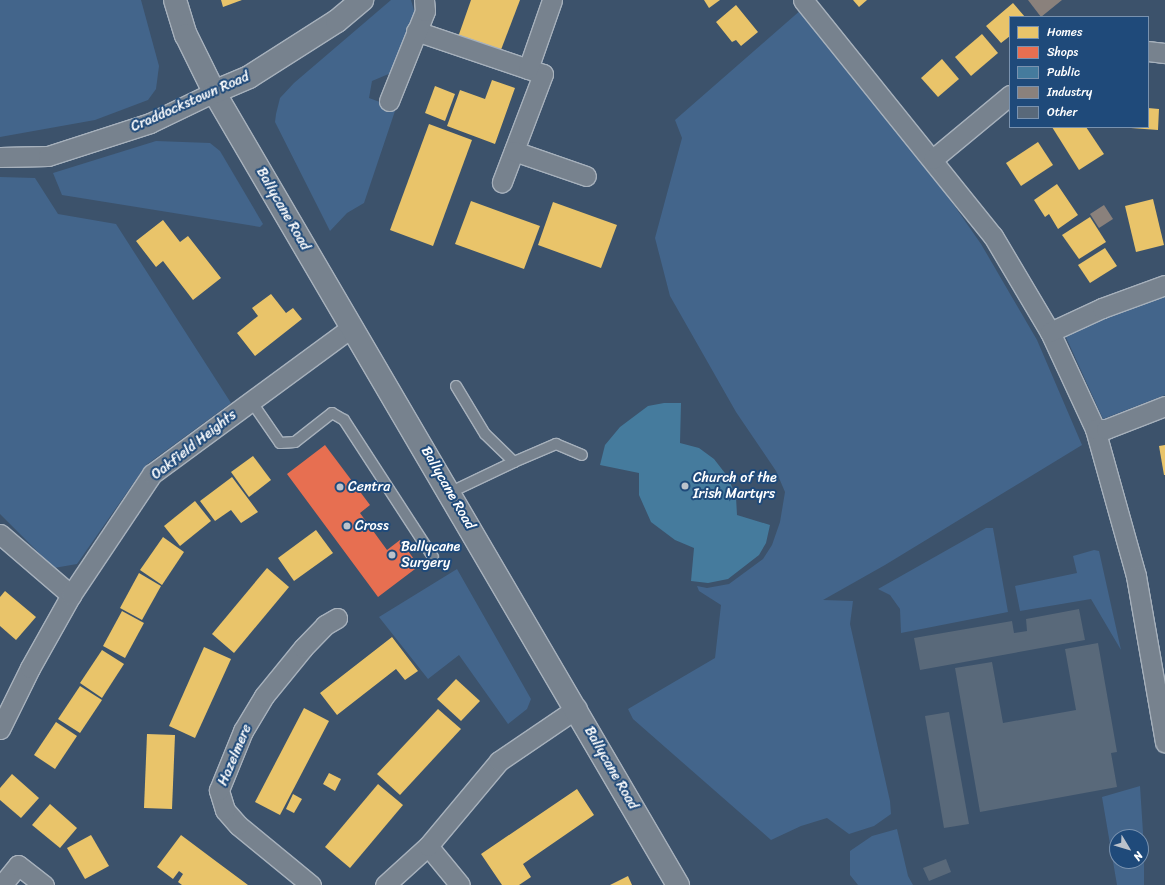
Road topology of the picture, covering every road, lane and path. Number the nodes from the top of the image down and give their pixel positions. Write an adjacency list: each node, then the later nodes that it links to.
1 (176, 0): 10 (main road, Ballycane Road)
2 (362, 0): 10 (main road, Craddockstown Road)
3 (424, 0): 6 (street)
4 (552, 0): 9 (street)
5 (803, 0): 15 (street)
6 (416, 31): 9 (street); 12 (street)
7 (1149, 51): 8 (street)
8 (1165, 53)
9 (528, 69): 13 (street)
10 (214, 92): 14 (street, Craddockstown Road); 19 (main road, Ballycane Road)
11 (1009, 96): 15 (street)
12 (389, 101)
13 (514, 151): 16 (street); 17 (street)
14 (0, 157)
15 (933, 159): 20 (street)
16 (586, 176)
17 (502, 182)
18 (1165, 285): 20 (street)
19 (351, 328): 22 (street, Oakfield Heights); 27 (main road, Ballycane Road)
20 (1050, 332): 24 (street)
21 (456, 386): 26 (lane)
22 (251, 401): 29 (lane); 30 (street, Oakfield Heights)
23 (1165, 406): 24 (street)
24 (1095, 429): 34 (street)
25 (582, 455): 26 (lane)
26 (514, 462): 27 (lane)
27 (451, 492): 32 (main road, Ballycane Road)
28 (0, 534): 30 (street)
29 (433, 557)
30 (71, 595): 33 (street, Oakfield Heights)
31 (337, 618): 38 (street, Hazelmere)
32 (577, 708): 35 (street); 41 (main road, Ballycane Road)
33 (0, 729)
34 (1165, 742)
35 (428, 846): 39 (street); 40 (street)
36 (6, 880): 37 (street)
37 (44, 885)
38 (311, 885)
39 (385, 885)
40 (460, 885)
41 (678, 885)

